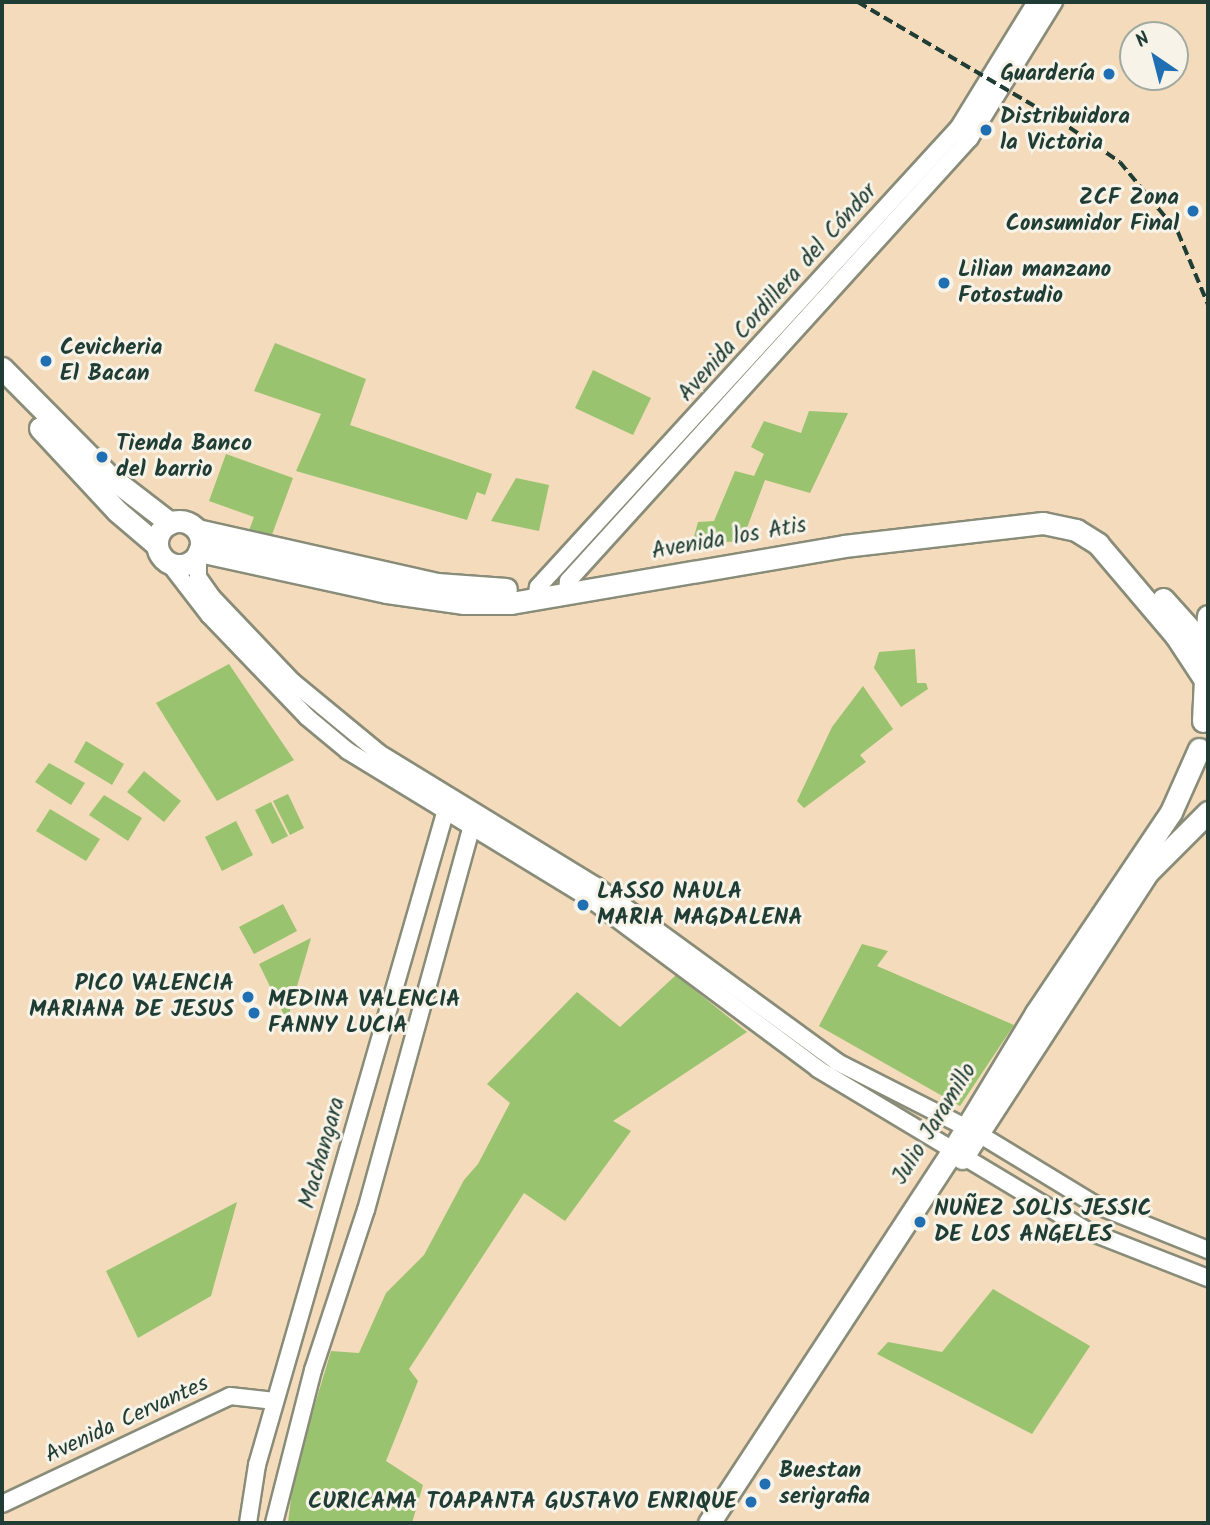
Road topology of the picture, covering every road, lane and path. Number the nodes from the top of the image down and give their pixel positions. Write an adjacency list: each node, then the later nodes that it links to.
1 (1036, 2): 10 (street, Avenida Cordillera del Cóndor)
2 (1054, 2): 9 (street, Avenida Cordillera del Cóndor)
3 (2, 368): 5 (main road, Avenida los Atis)
4 (2, 387): 6 (main road)
5 (170, 523): 6 (main road); 7 (main road, Avenida los Atis)
6 (157, 545): 8 (main road)
7 (198, 545): 8 (main road, Avenida los Atis); 10 (main road, Avenida los Atis); 16 (street)
8 (169, 563): 16 (street)
9 (568, 587): 10 (main road, Avenida los Atis); 12 (main road, Avenida los Atis); 13 (main road, Avenida los Atis)
10 (537, 593)
11 (1208, 616): 12 (main road, Julio Jaramillo)
12 (1207, 647): 13 (main road, Julio Jaramillo)
13 (1203, 677): 14 (main road, Julio Jaramillo)
14 (1206, 718): 15 (main road, Julio Jaramillo)
15 (1203, 757): 19 (main road, Julio Jaramillo)
16 (448, 804): 18 (street); 23 (street, Machangara)
17 (1208, 811): 19 (main road, Julio Jaramillo)
18 (474, 820): 19 (street); 20 (street); 26 (street)
19 (972, 1131): 20 (main road, Julio Jaramillo); 21 (street)
20 (958, 1153): 22 (street); 27 (main road, Julio Jaramillo); 28 (main road, Julio Jaramillo)
21 (1208, 1250)
22 (1208, 1278)
23 (275, 1401): 24 (street, Avenida Cervantes); 25 (street, Machangara)
24 (2, 1504)
25 (248, 1523)
26 (274, 1523)
27 (709, 1523)
28 (723, 1523)

